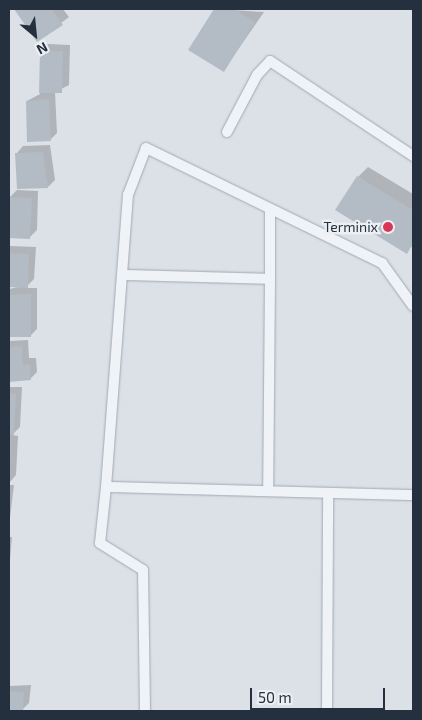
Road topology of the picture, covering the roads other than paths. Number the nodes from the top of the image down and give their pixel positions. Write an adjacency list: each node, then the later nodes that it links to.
1 (227, 132): 2 (lane)
2 (413, 156)
3 (270, 209): 4 (lane); 5 (lane); 6 (lane)
4 (122, 275): 5 (lane); 7 (lane)
5 (270, 279): 8 (lane)
6 (413, 306)
7 (106, 487): 8 (lane); 11 (lane)
8 (268, 491): 9 (lane)
9 (328, 493): 10 (lane); 12 (lane)
10 (413, 495)
11 (145, 711)
12 (327, 711)

